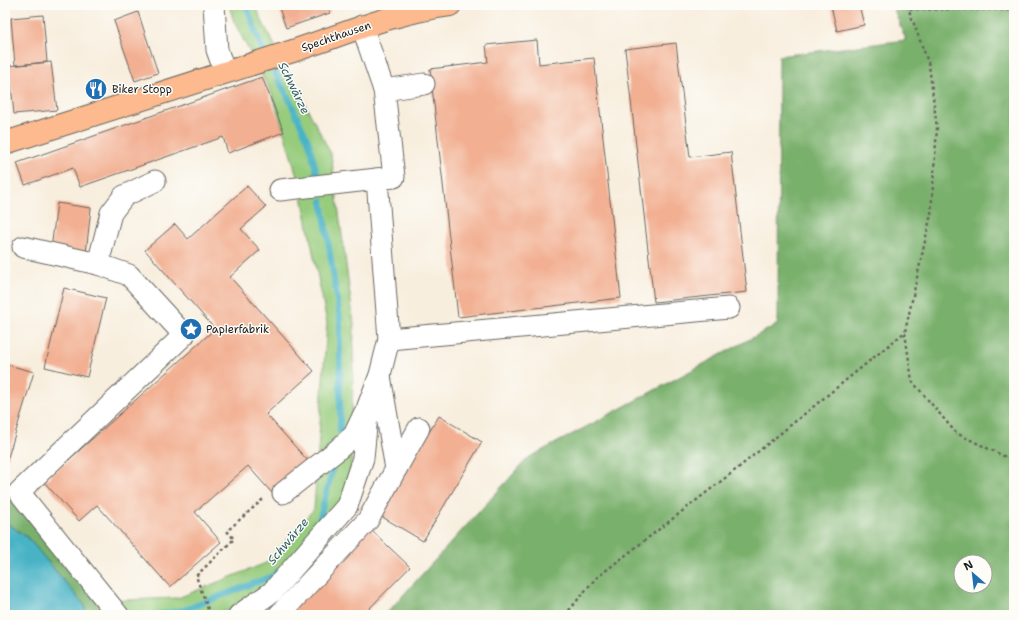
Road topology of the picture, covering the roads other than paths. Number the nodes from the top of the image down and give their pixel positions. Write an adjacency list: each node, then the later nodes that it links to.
1 (214, 5): 4 (street)
2 (450, 5): 3 (main road, Spechthausen)
3 (362, 26): 4 (main road, Spechthausen); 6 (street)
4 (234, 69): 7 (main road, Spechthausen)
5 (424, 84): 6 (street)
6 (384, 90): 8 (street)
7 (5, 143)
8 (377, 179): 10 (street); 14 (street)
9 (155, 181): 12 (street)
10 (280, 190)
11 (23, 247): 12 (street)
12 (98, 264): 20 (street)
13 (729, 308): 14 (street)
14 (389, 339): 15 (street)
15 (380, 375): 16 (street); 18 (street)
16 (368, 406): 19 (street); 21 (street)
17 (419, 428): 18 (street)
18 (396, 469): 22 (street)
19 (283, 493)
20 (118, 615)
21 (238, 615)
22 (279, 615)

